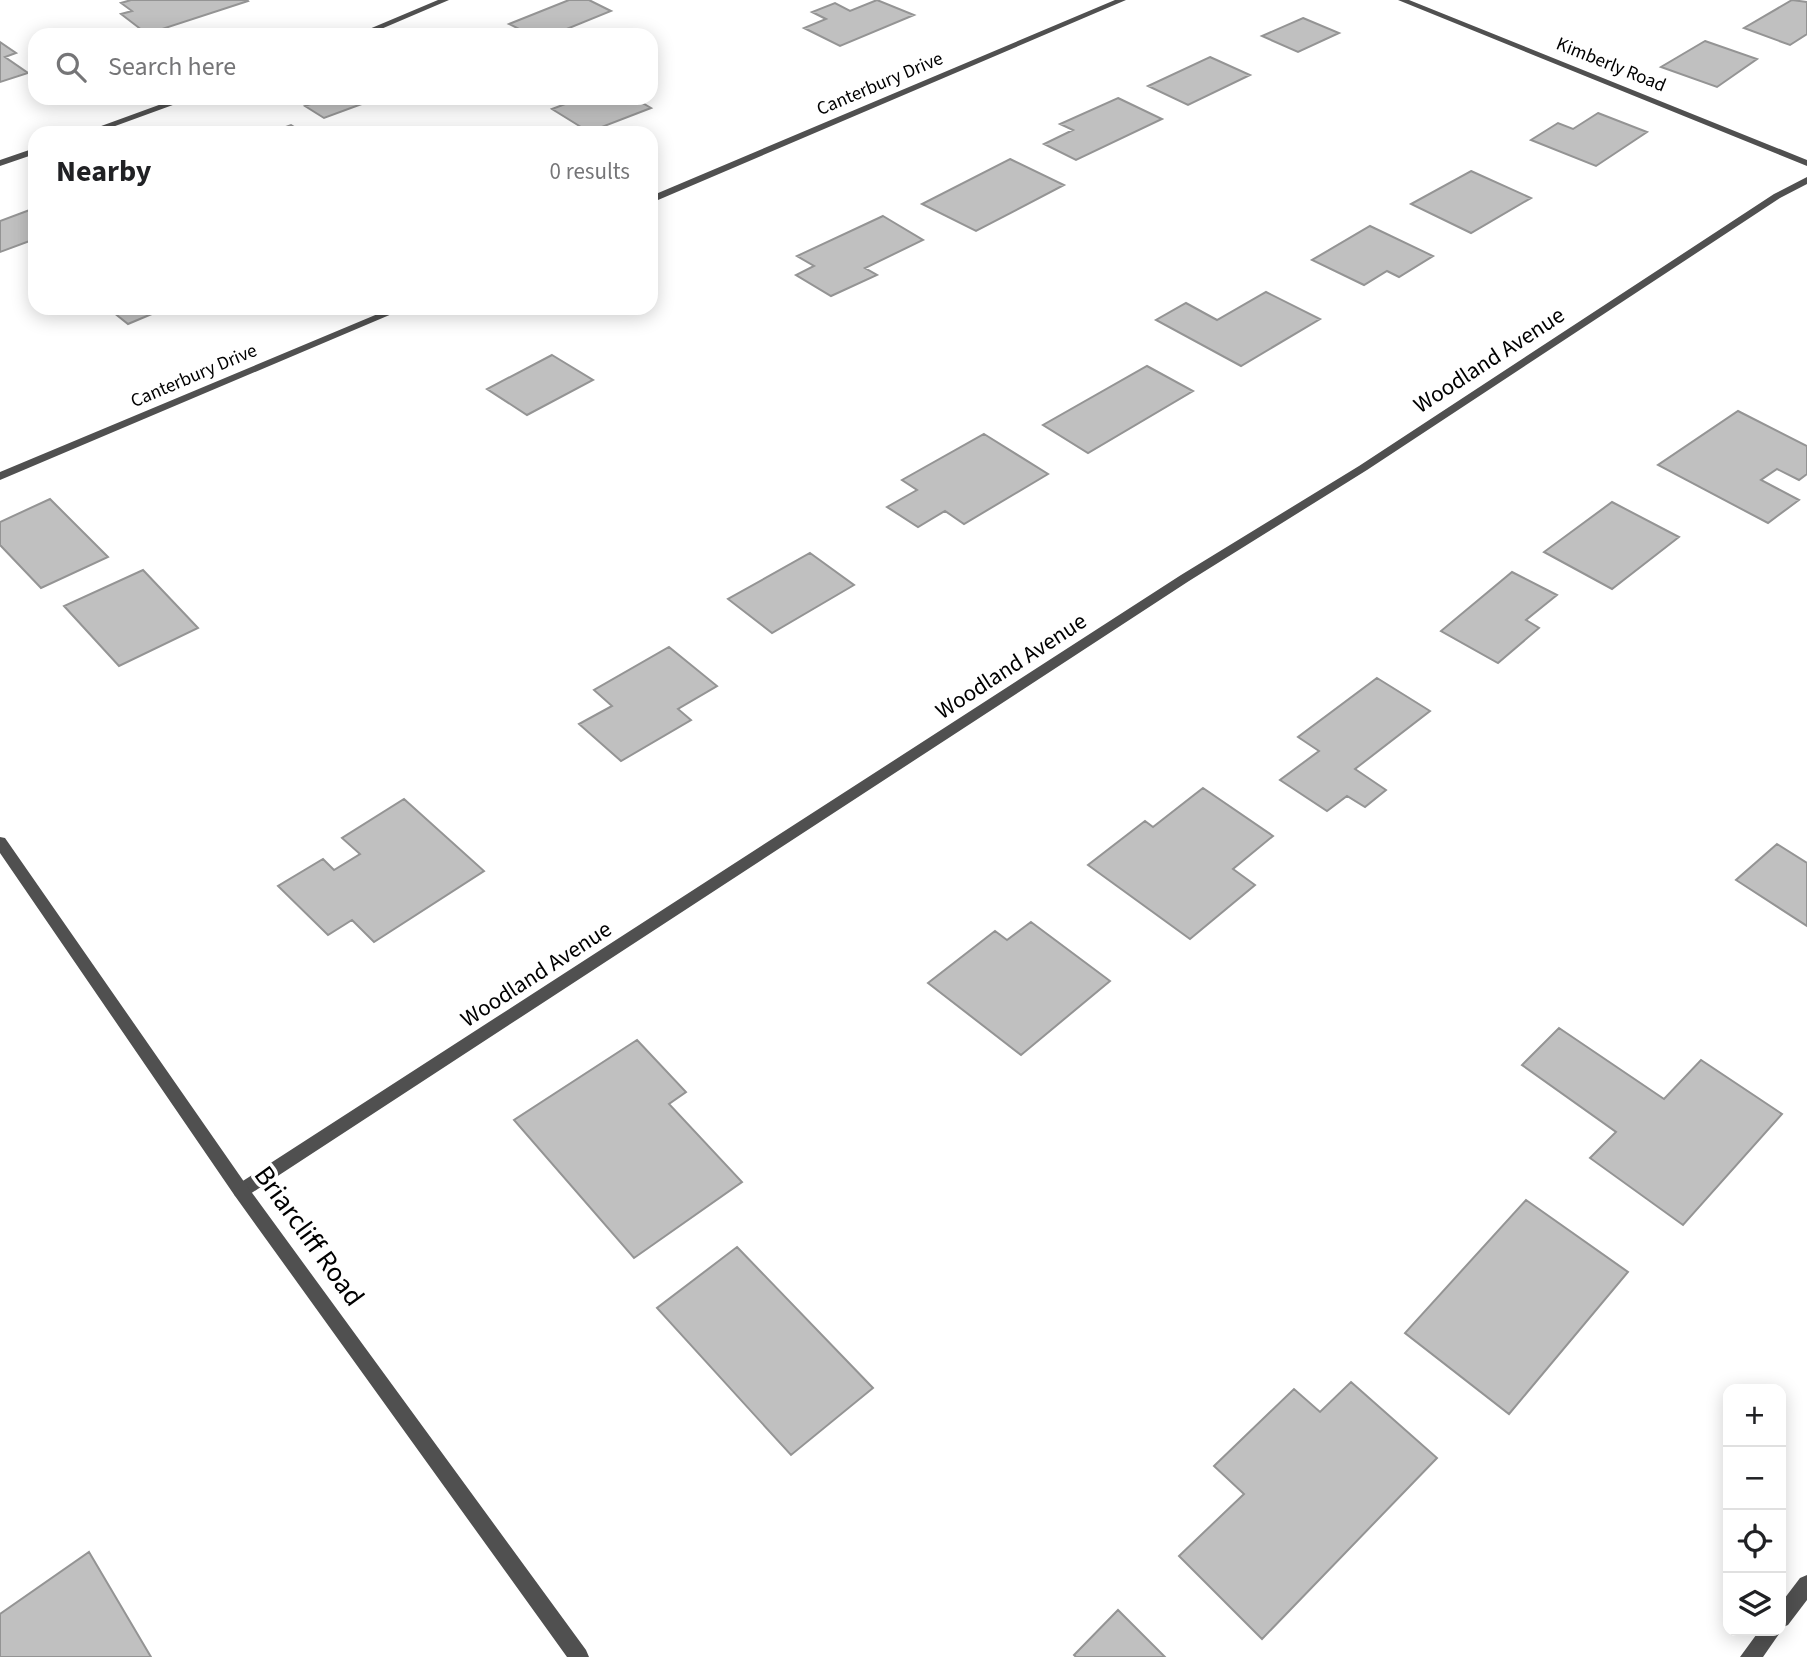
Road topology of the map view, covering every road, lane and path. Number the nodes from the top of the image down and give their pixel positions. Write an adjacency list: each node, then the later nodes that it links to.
1 (445, 0): 4 (street)
2 (1122, 0): 11 (street, Canterbury Drive)
3 (1402, 0): 9 (street, Kimberly Road)
4 (376, 28)
5 (167, 105): 6 (street)
6 (107, 126)
7 (28, 153): 8 (street)
8 (0, 163)
9 (1807, 163)
10 (1807, 180): 15 (street, Woodland Avenue)
11 (658, 197)
12 (384, 315): 13 (street, Canterbury Drive)
13 (0, 476)
14 (0, 842): 15 (street, Briarcliff Road)
15 (241, 1191): 19 (street, Briarcliff Road)
16 (1807, 1585): 17 (street)
17 (1786, 1612)
18 (1767, 1636): 20 (street)
19 (579, 1657)
20 (1750, 1657)

